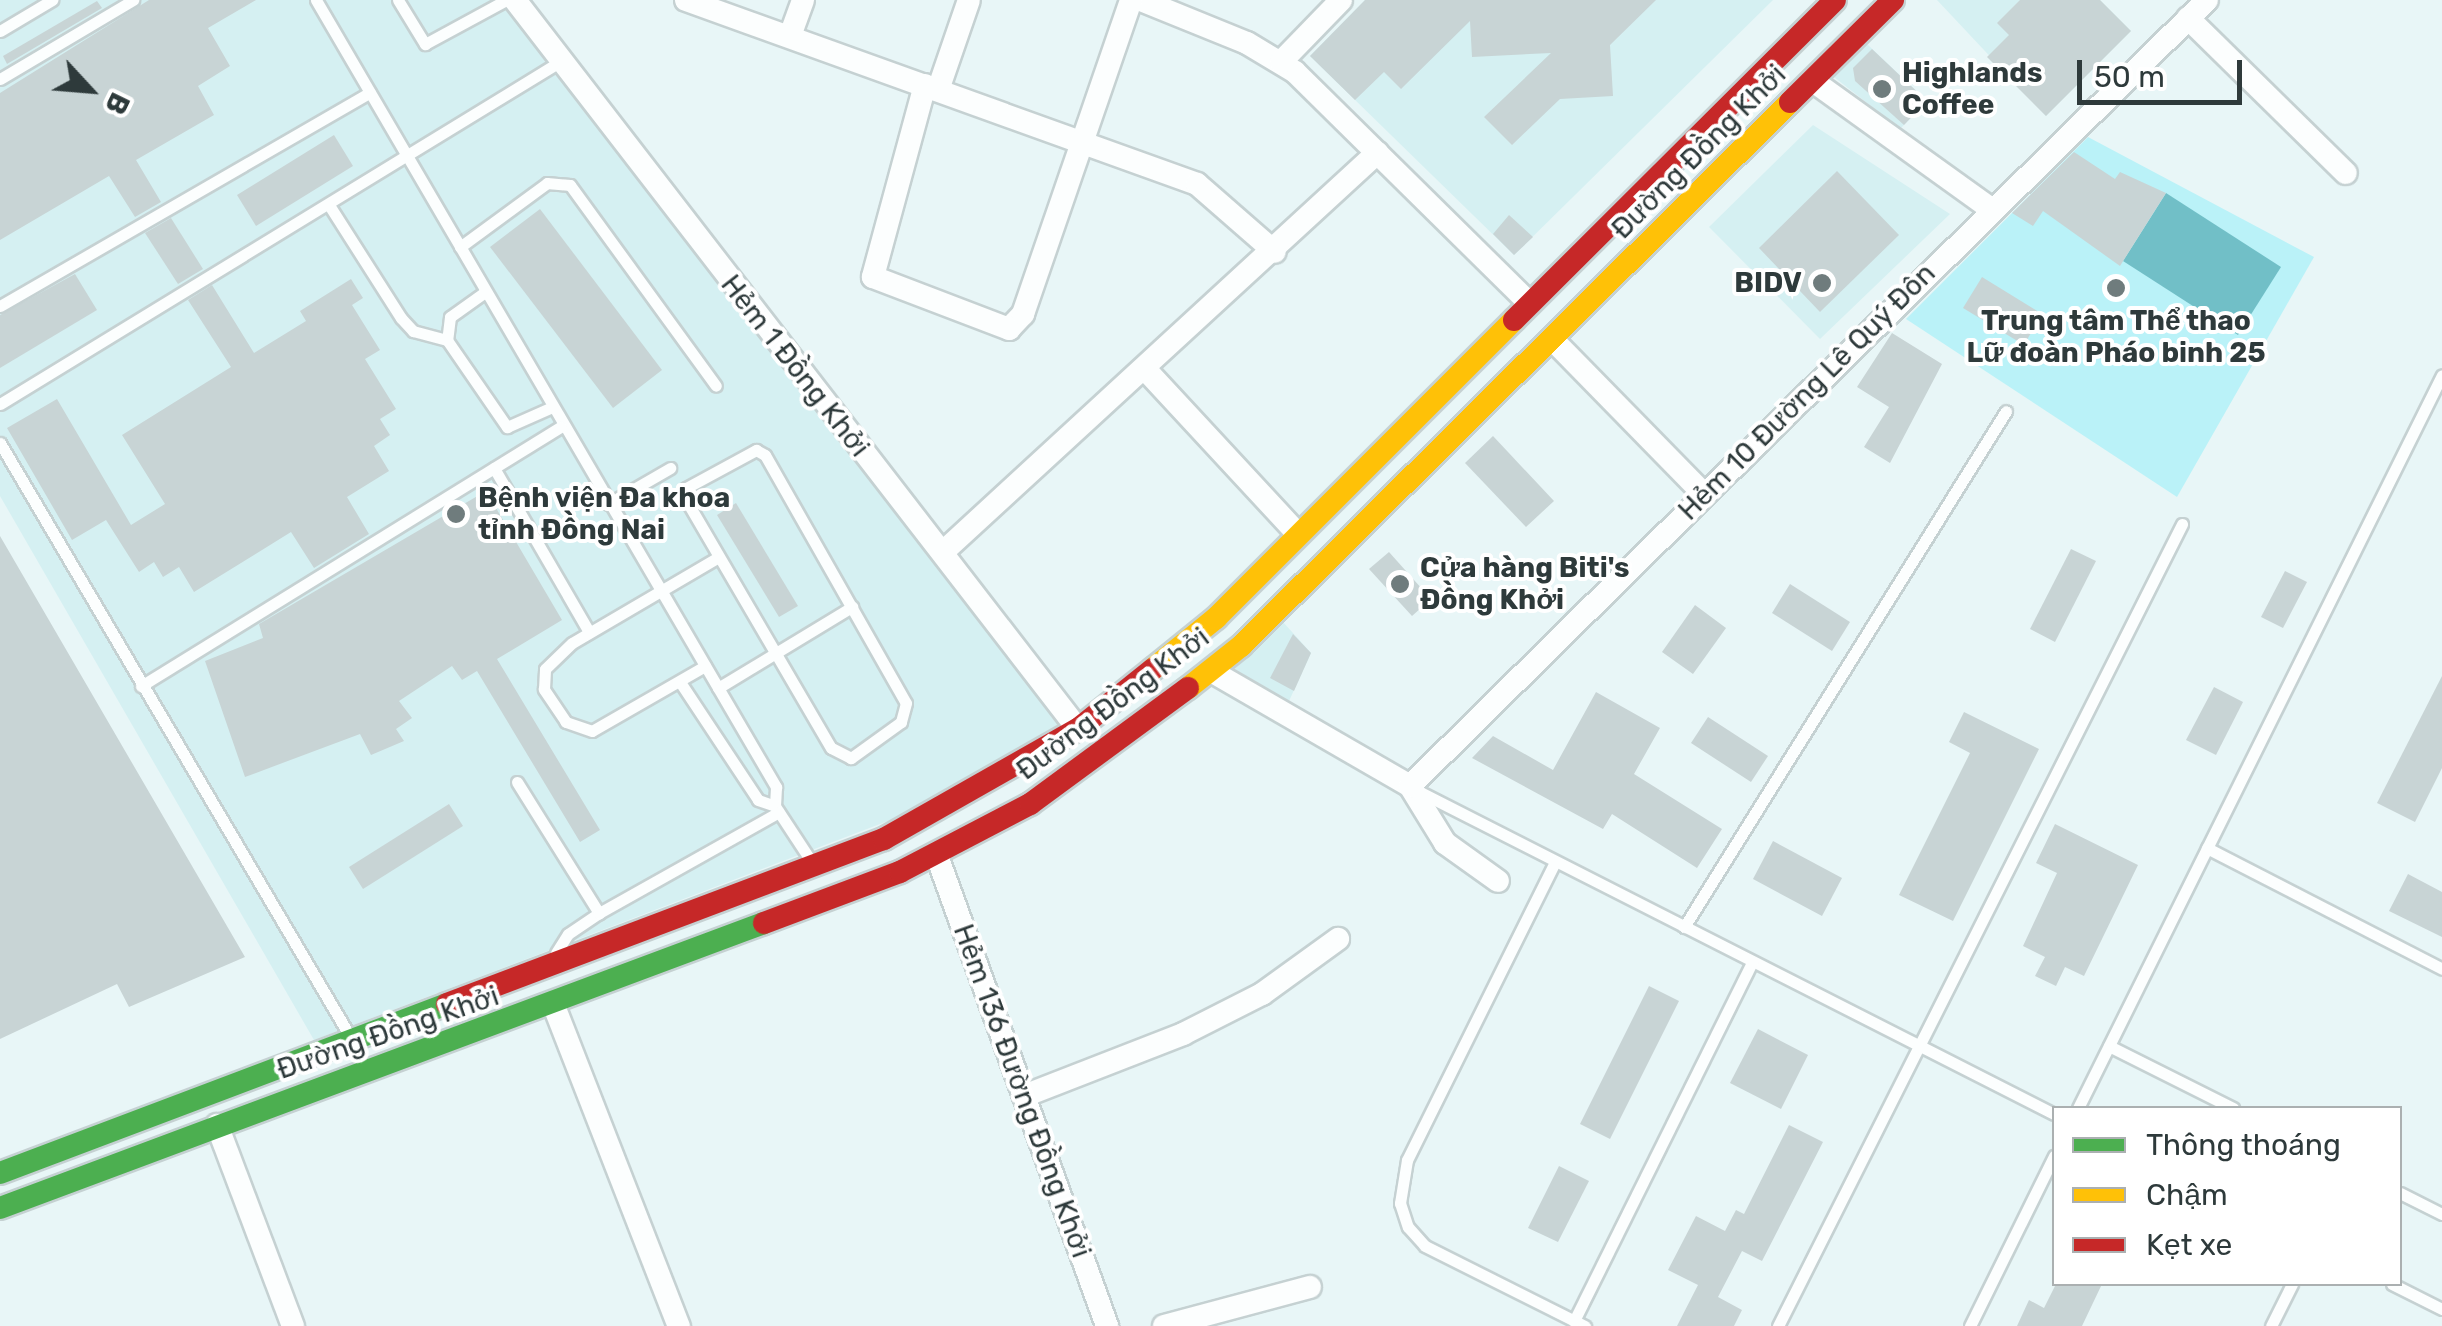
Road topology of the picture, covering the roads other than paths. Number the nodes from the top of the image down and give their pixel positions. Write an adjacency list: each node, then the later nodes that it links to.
1 (52, 0): 17 (lane)
2 (133, 0): 21 (lane)
3 (316, 0): 24 (lane)
4 (398, 0): 5 (lane)
5 (506, 0)
6 (515, 0): 19 (street, Hẻm 1 Đồng Khởi)
7 (686, 0): 18 (street)
8 (804, 0): 18 (street)
9 (969, 0): 23 (street)
10 (1131, 0): 25 (street)
11 (1141, 0): 20 (street)
12 (1836, 0): 29 (main road, Đường Đồng Khởi)
13 (1893, 0): 22 (main road, Đường Đồng Khởi)
14 (2206, 0): 16 (street, Hẻm 10 Đường Lê Quý Đôn)
15 (1327, 4): 20 (street)
16 (2188, 18): 28 (street); 31 (street, Hẻm 10 Đường Lê Quý Đôn)
17 (0, 31)
18 (790, 36): 23 (street)
19 (561, 61): 27 (lane); 54 (street, Hẻm 1 Đồng Khởi)
20 (1281, 62): 26 (street)
21 (0, 79)
22 (1813, 81): 31 (street); 32 (main road, Đường Đồng Khởi)
23 (931, 88): 25 (street); 25 (street)
24 (370, 92): 27 (lane); 37 (lane)
25 (1083, 141): 34 (street)
26 (1377, 154): 34 (street); 36 (street)
27 (409, 157): 30 (lane); 33 (lane)
28 (2346, 173)
29 (1646, 187): 32 (main road); 36 (main road, Đường Đồng Khởi)
30 (330, 205): 38 (lane); 43 (lane)
31 (1991, 209): 50 (street, Hẻm 10 Đường Lê Quý Đôn)
32 (1676, 217): 39 (main road, Đường Đồng Khởi)
33 (460, 247): 35 (lane); 42 (lane)
34 (1275, 252): 40 (street)
35 (485, 292): 38 (lane); 44 (lane)
36 (1529, 303): 53 (main road, Đường Đồng Khởi)
37 (0, 306)
38 (447, 340): 44 (lane)
39 (1553, 340): 50 (street); 62 (main road, Đường Đồng Khởi)
40 (1145, 370): 53 (street); 54 (street)
41 (2442, 375): 70 (lane)
42 (716, 386)
43 (0, 404)
44 (550, 408): 46 (lane)
45 (2006, 412): 76 (lane)
46 (561, 427): 48 (lane); 51 (lane)
47 (0, 443): 64 (lane)
48 (494, 468): 58 (lane); 64 (lane)
49 (670, 468): 51 (lane)
50 (1704, 494): 68 (street, Hẻm 10 Đường Lê Quý Đôn)
51 (608, 504): 56 (lane)
52 (2182, 524): 83 (lane)
53 (1298, 534): 59 (main road, Đường Đồng Khởi)
54 (943, 552): 66 (street, Hẻm 1 Đồng Khởi)
55 (717, 558): 56 (lane); 57 (lane); 60 (lane)
56 (662, 593): 58 (lane); 61 (lane)
57 (852, 608): 60 (lane); 60 (lane)
58 (589, 632): 63 (lane)
59 (1183, 644): 62 (main road); 66 (main road, Đường Đồng Khởi)
60 (775, 655): 65 (lane)
61 (705, 666): 63 (lane); 65 (lane)
62 (1211, 672): 68 (street); 71 (main road, Đường Đồng Khởi)
63 (680, 682): 69 (lane)
64 (141, 686): 82 (lane)
65 (718, 688): 69 (lane)
66 (1078, 729): 73 (main road, Đường Đồng Khởi)
67 (517, 782): 75 (lane)
68 (1410, 786): 72 (lane); 74 (street)
69 (777, 809): 73 (lane); 75 (lane)
70 (2207, 848): 80 (lane); 84 (lane)
71 (937, 856): 81 (main road, Đường Đồng Khởi); 86 (street, Hẻm 136 Đường Đồng Khởi)
72 (1555, 862): 76 (lane); 100 (lane)
73 (812, 864): 79 (main road, Đường Đồng Khởi)
74 (1498, 881)
75 (599, 913): 79 (lane)
76 (1684, 927): 78 (lane)
77 (1338, 939): 86 (street)
78 (1752, 962): 83 (lane); 100 (lane)
79 (548, 965): 82 (main road, Đường Đồng Khởi)
80 (2442, 969)
81 (554, 1006): 90 (main road, Đường Đồng Khởi); 102 (street)
82 (352, 1040): 85 (main road, Đường Đồng Khởi)
83 (1919, 1046): 89 (lane); 105 (lane)
84 (2109, 1046): 87 (lane); 88 (lane)
85 (209, 1093): 90 (main road); 92 (main road, Đường Đồng Khởi)
86 (1024, 1096): 103 (street, Hẻm 136 Đường Đồng Khởi)
87 (2079, 1106)
88 (2228, 1106)
89 (2052, 1113)
90 (217, 1125): 94 (main road, Đường Đồng Khởi); 101 (street)
91 (2052, 1160): 106 (lane)
92 (0, 1173)
93 (2402, 1194): 95 (lane)
94 (0, 1208)
95 (2442, 1214)
96 (2291, 1286): 107 (lane)
97 (2396, 1286): 99 (lane)
98 (1310, 1287): 104 (street)
99 (2442, 1309)
100 (1579, 1323)
101 (293, 1326)
102 (679, 1326)
103 (1107, 1326)
104 (1164, 1326)
105 (1778, 1326)
106 (1970, 1326)
107 (2271, 1326)

